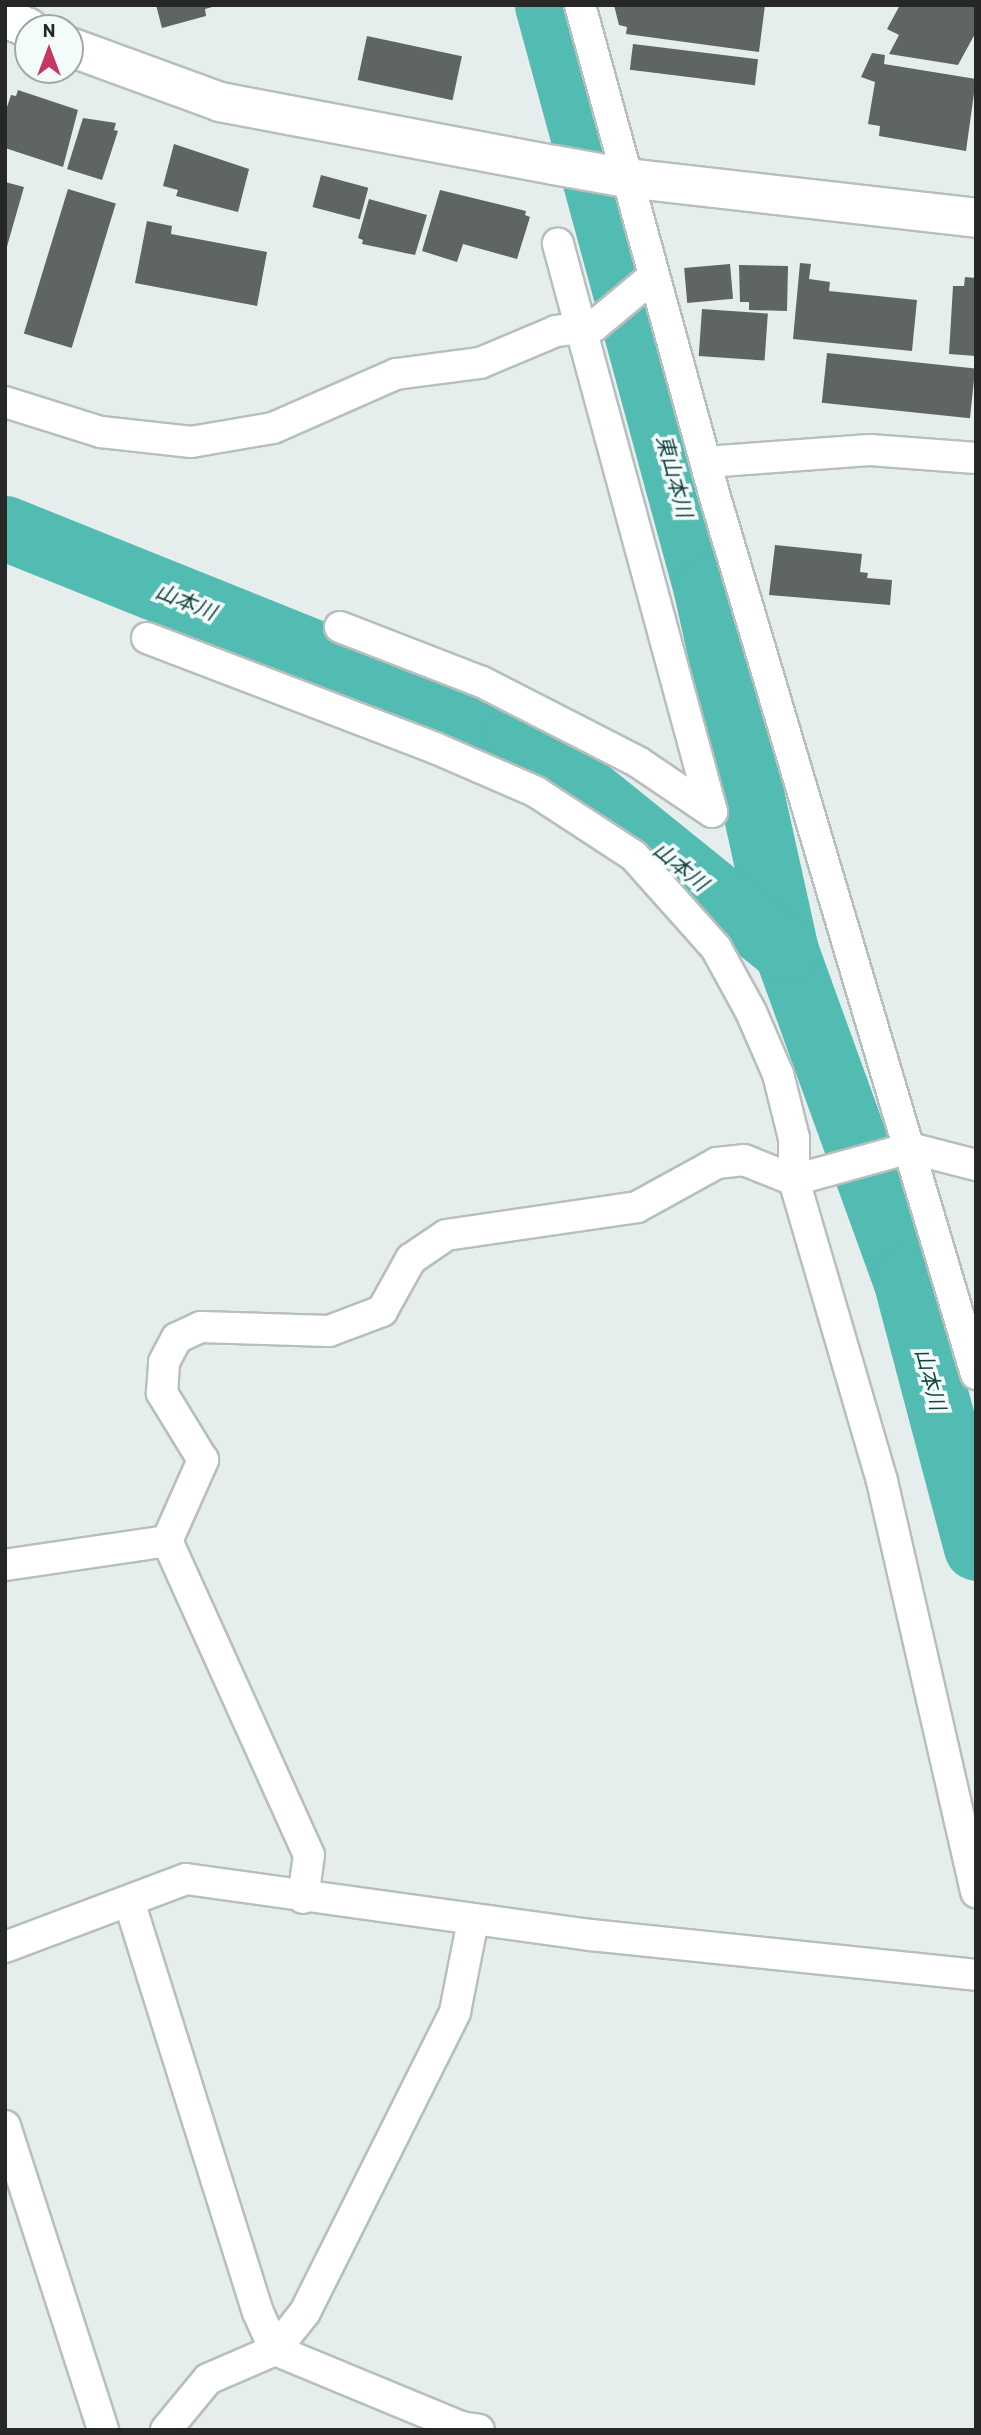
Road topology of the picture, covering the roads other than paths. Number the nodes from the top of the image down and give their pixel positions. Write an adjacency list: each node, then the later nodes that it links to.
1 (580, 5): 3 (street)
2 (84, 52): 3 (street)
3 (620, 177): 4 (street); 6 (street)
4 (976, 218)
5 (558, 244): 7 (street)
6 (654, 276): 7 (street); 10 (street)
7 (588, 327): 8 (street); 11 (street)
8 (5, 402)
9 (976, 458): 10 (street)
10 (706, 462): 13 (street)
11 (340, 627)
12 (147, 639): 15 (street)
13 (910, 1147): 14 (street); 15 (street); 16 (street)
14 (976, 1165)
15 (794, 1180): 17 (street); 19 (street)
16 (976, 1374)
17 (167, 1541): 18 (street); 20 (street)
18 (5, 1565)
19 (976, 1892)
20 (303, 1898): 21 (street); 22 (street)
21 (129, 1901): 23 (street); 26 (street)
22 (473, 1920): 24 (street); 26 (street)
23 (5, 1947)
24 (976, 1975)
25 (5, 2126): 27 (street)
26 (275, 2350): 28 (street); 29 (street)
27 (103, 2430)
28 (166, 2430)
29 (479, 2430)

